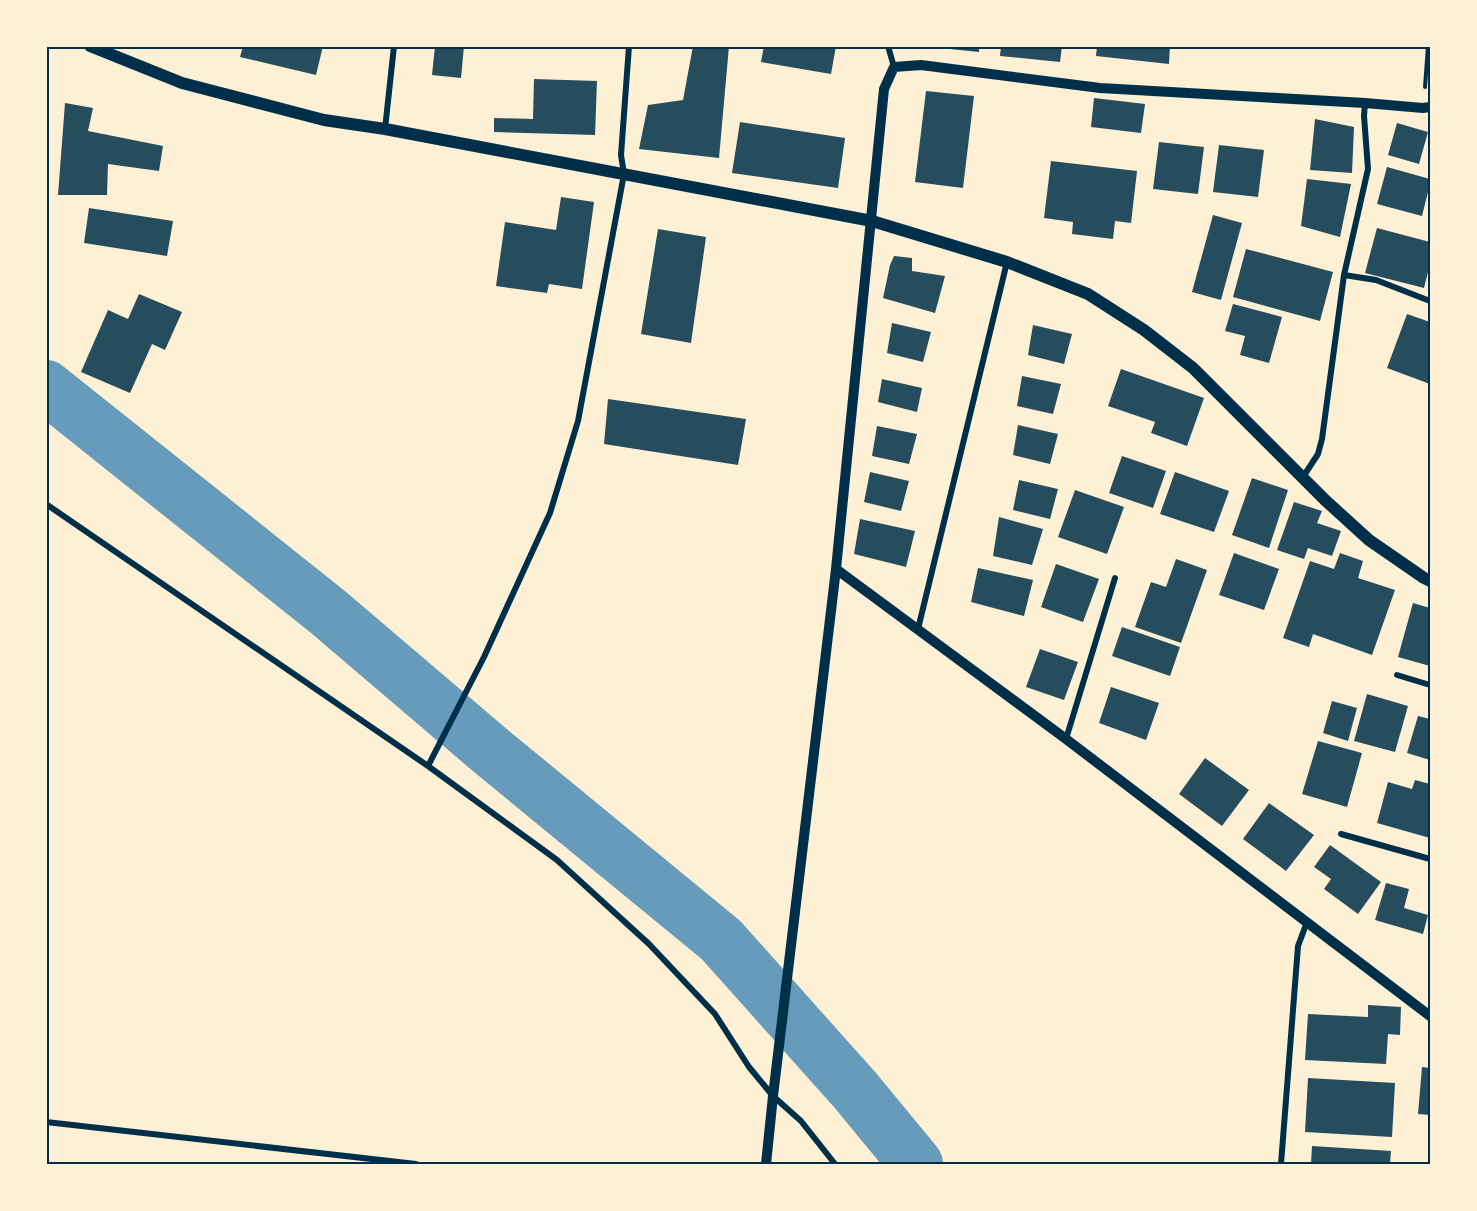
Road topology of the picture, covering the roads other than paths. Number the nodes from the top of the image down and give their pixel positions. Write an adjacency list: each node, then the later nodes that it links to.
1 (90, 46): 8 (main road)
2 (394, 46): 8 (street)
3 (629, 46): 9 (street)
4 (888, 46): 5 (street)
5 (894, 67): 6 (street); 10 (street)
6 (1365, 103): 7 (street); 12 (street)
7 (1427, 107)
8 (384, 129): 9 (main road)
9 (624, 174): 10 (main road); 23 (street)
10 (872, 221): 11 (main road); 16 (street)
11 (1007, 262): 14 (main road); 19 (street)
12 (1344, 275): 13 (street); 14 (street)
13 (1431, 300)
14 (1303, 477): 18 (main road)
15 (46, 504): 23 (street)
16 (836, 569): 19 (street); 28 (street)
17 (1115, 578): 22 (street)
18 (1431, 581)
19 (918, 629): 22 (street)
20 (1397, 675): 21 (street)
21 (1431, 685)
22 (1065, 739): 26 (street)
23 (428, 765): 28 (street)
24 (1341, 834): 25 (street)
25 (1431, 860)
26 (1306, 922): 27 (street); 33 (street)
27 (1431, 1016)
28 (772, 1096): 31 (street); 32 (street)
29 (46, 1122): 30 (street)
30 (416, 1164)
31 (766, 1164)
32 (835, 1164)
33 (1281, 1164)

